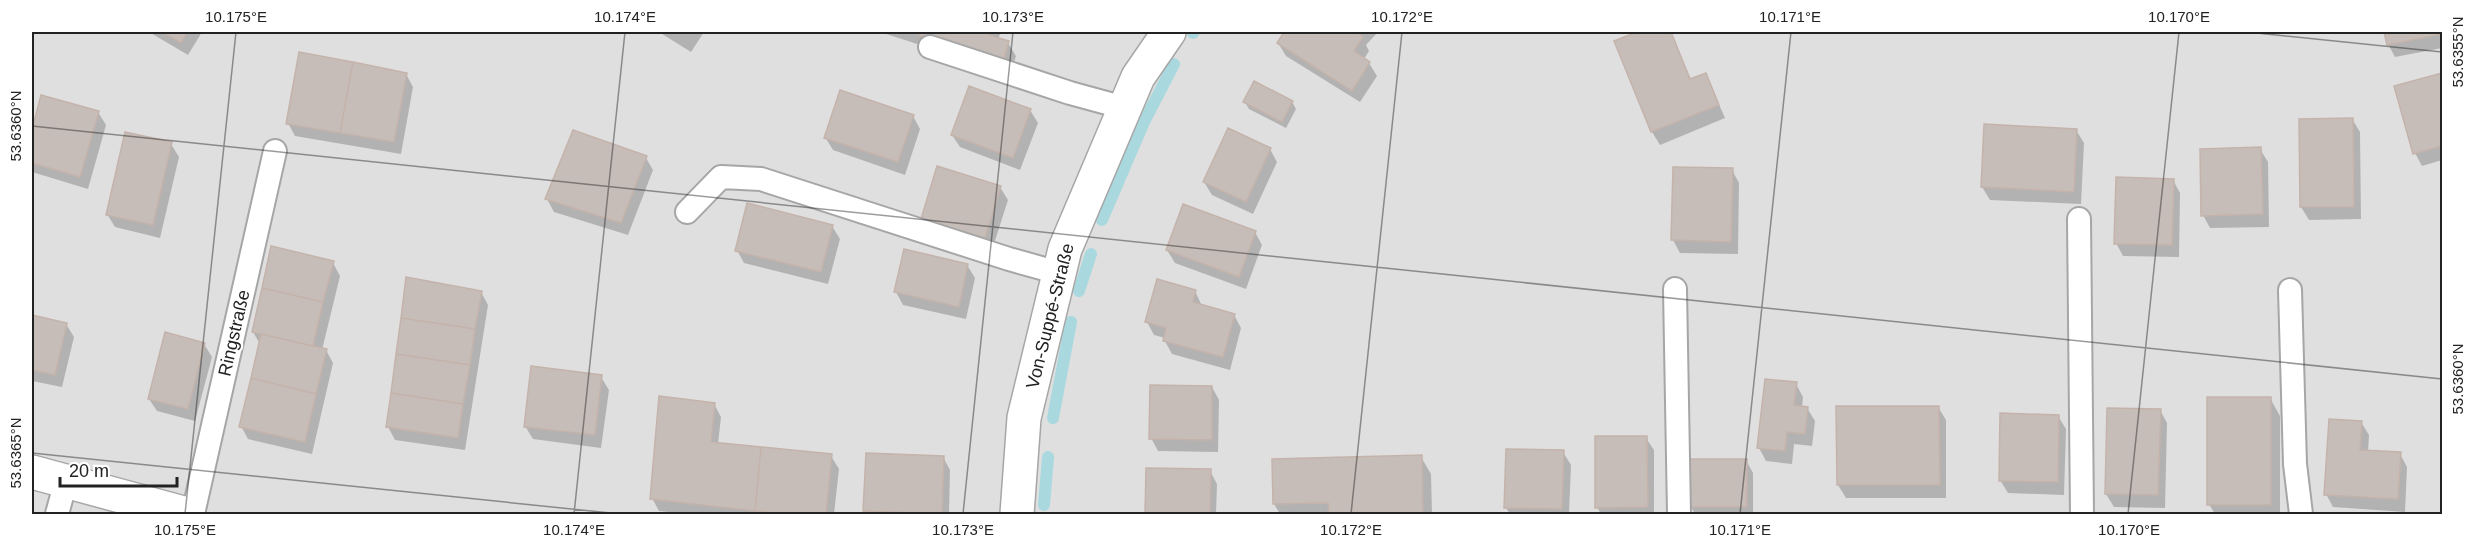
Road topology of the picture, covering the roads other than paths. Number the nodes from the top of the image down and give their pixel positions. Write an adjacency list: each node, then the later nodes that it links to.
1 (1169, 32): 3 (street, Von-Suppé-Straße)
2 (930, 48): 3 (lane)
3 (1125, 108): 7 (street, Von-Suppé-Straße)
4 (275, 151): 14 (lane, Ringstraße)
5 (687, 212): 7 (lane)
6 (2079, 219): 17 (lane)
7 (1059, 273): 15 (street, Von-Suppé-Straße)
8 (1675, 288): 16 (lane)
9 (2290, 290): 18 (lane)
10 (32, 472): 11 (street)
11 (66, 481): 12 (lane); 13 (street)
12 (57, 514)
13 (187, 514)
14 (193, 514)
15 (1017, 514)
16 (1679, 514)
17 (2082, 514)
18 (2301, 514)

